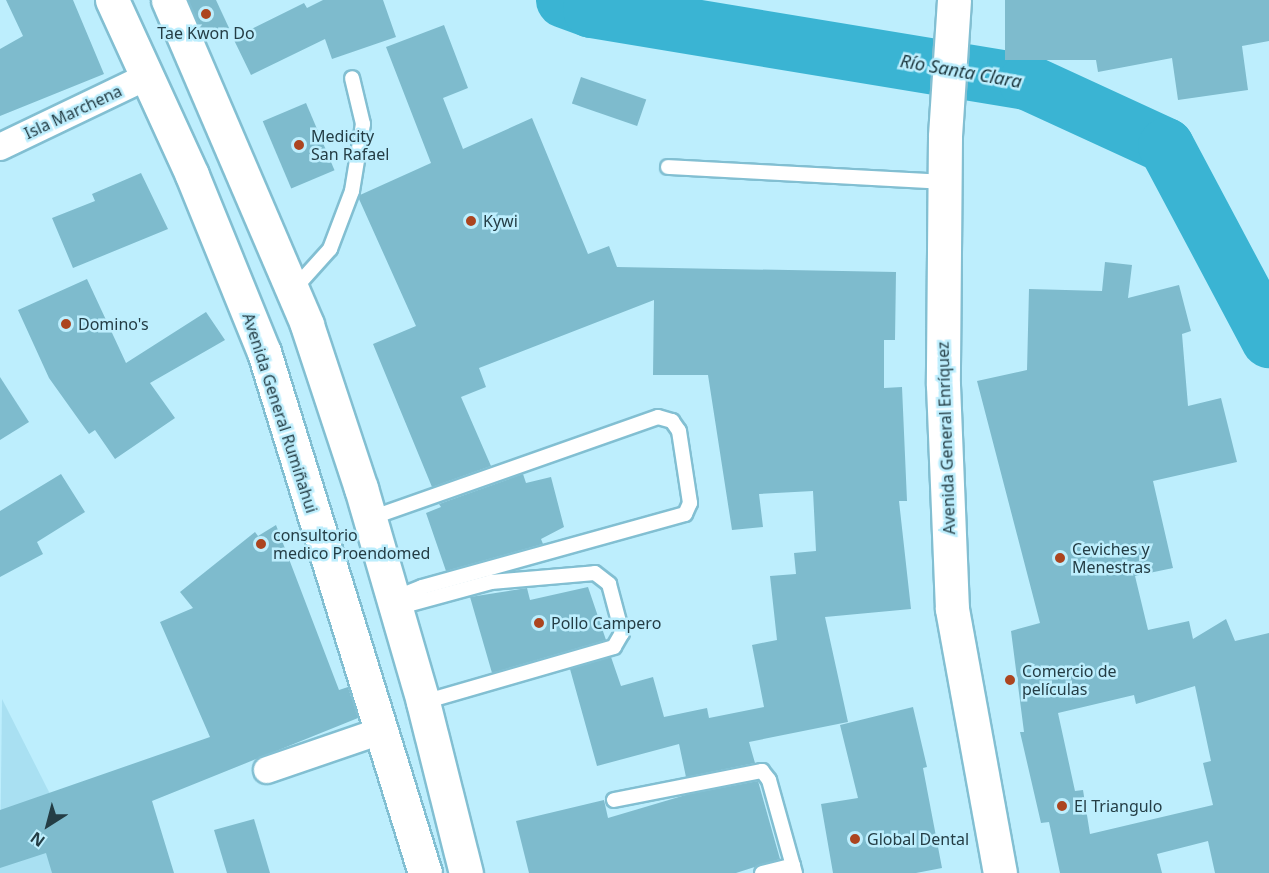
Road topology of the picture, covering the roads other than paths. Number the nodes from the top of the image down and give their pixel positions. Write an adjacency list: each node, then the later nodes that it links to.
1 (111, 0): 4 (main road, Avenida General Rumiñahui)
2 (168, 0): 9 (main road)
3 (954, 13): 8 (main road, Avenida General Enríquez)
4 (146, 77): 6 (street, Isla Marchena); 13 (main road, Avenida General Rumiñahui)
5 (352, 78): 9 (lane)
6 (0, 147)
7 (668, 167): 8 (lane)
8 (945, 182): 20 (main road, Avenida General Enríquez)
9 (292, 291): 10 (main road)
10 (368, 519): 11 (main road); 11 (lane)
11 (394, 604): 12 (main road); 12 (lane)
12 (423, 702): 18 (main road)
13 (381, 731): 14 (street); 17 (main road, Avenida General Rumiñahui)
14 (267, 770)
15 (614, 800): 16 (lane)
16 (794, 869): 19 (lane)
17 (425, 873)
18 (466, 873)
19 (762, 873)
20 (1000, 873)

